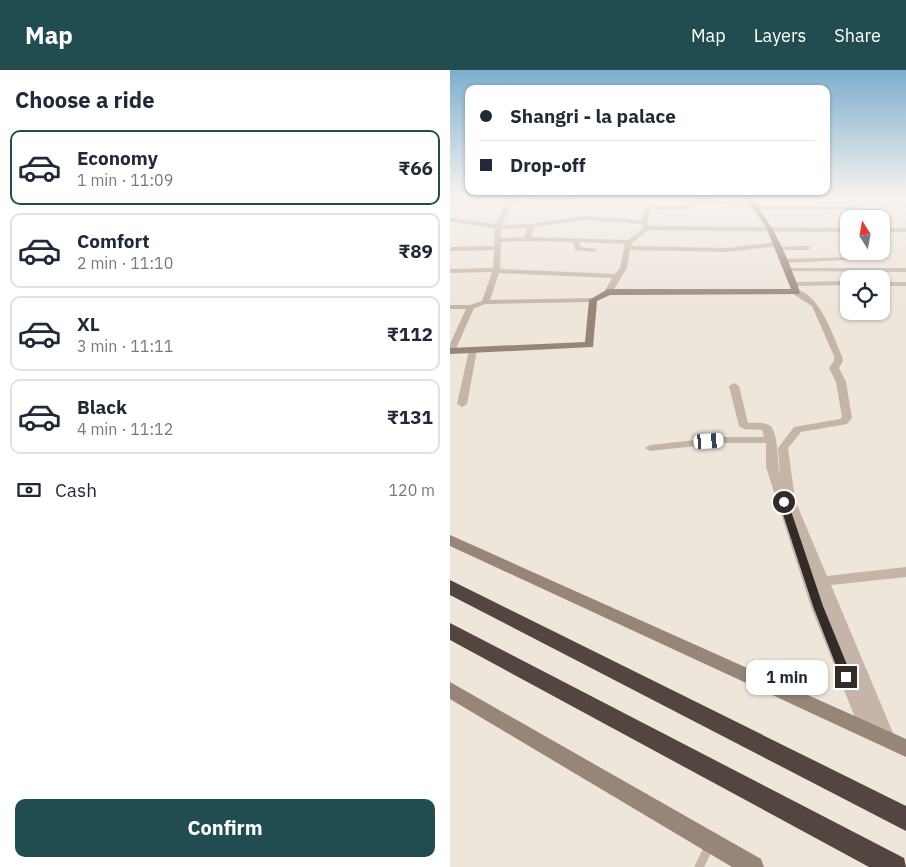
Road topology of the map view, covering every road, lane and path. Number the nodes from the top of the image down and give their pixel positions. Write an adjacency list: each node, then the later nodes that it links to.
1 (499, 234): 6 (street)
2 (528, 234): 5 (street)
3 (638, 234): 8 (street)
4 (772, 234): 9 (street)
5 (527, 239): 6 (street); 7 (street)
6 (499, 240): 10 (street)
7 (576, 241): 8 (street); 13 (street)
8 (629, 245): 9 (street); 20 (street)
9 (778, 246): 11 (street); 15 (street)
10 (498, 248): 12 (street); 16 (street)
11 (808, 248)
12 (450, 249)
13 (594, 250)
14 (840, 258): 15 (street)
15 (785, 261): 17 (street)
16 (496, 270): 19 (street); 20 (street); 27 (street)
17 (788, 270): 18 (street); 24 (street)
18 (906, 270)
19 (450, 271)
20 (618, 276): 25 (street)
21 (840, 284): 24 (street)
22 (890, 284): 23 (street)
23 (906, 284)
24 (795, 288): 25 (street); 38 (street)
25 (608, 292): 26 (street)
26 (593, 300): 27 (street); 30 (street)
27 (485, 302): 29 (street)
28 (450, 307): 29 (street)
29 (471, 307): 31 (street)
30 (473, 350): 31 (street); 33 (street)
31 (450, 351)
32 (734, 386): 34 (street)
33 (462, 404)
34 (771, 440): 35 (street); 42 (street)
35 (650, 448)
36 (450, 540): 42 (street)
37 (906, 572): 38 (street)
38 (823, 581): 43 (street)
39 (450, 587): 45 (highway)
40 (450, 631): 49 (highway)
41 (451, 693): 46 (street)
42 (868, 730): 43 (street)
43 (888, 740): 44 (street)
44 (906, 748)
45 (906, 819)
46 (712, 843): 47 (lane); 48 (street)
47 (698, 867)
48 (754, 867)
49 (895, 867)

